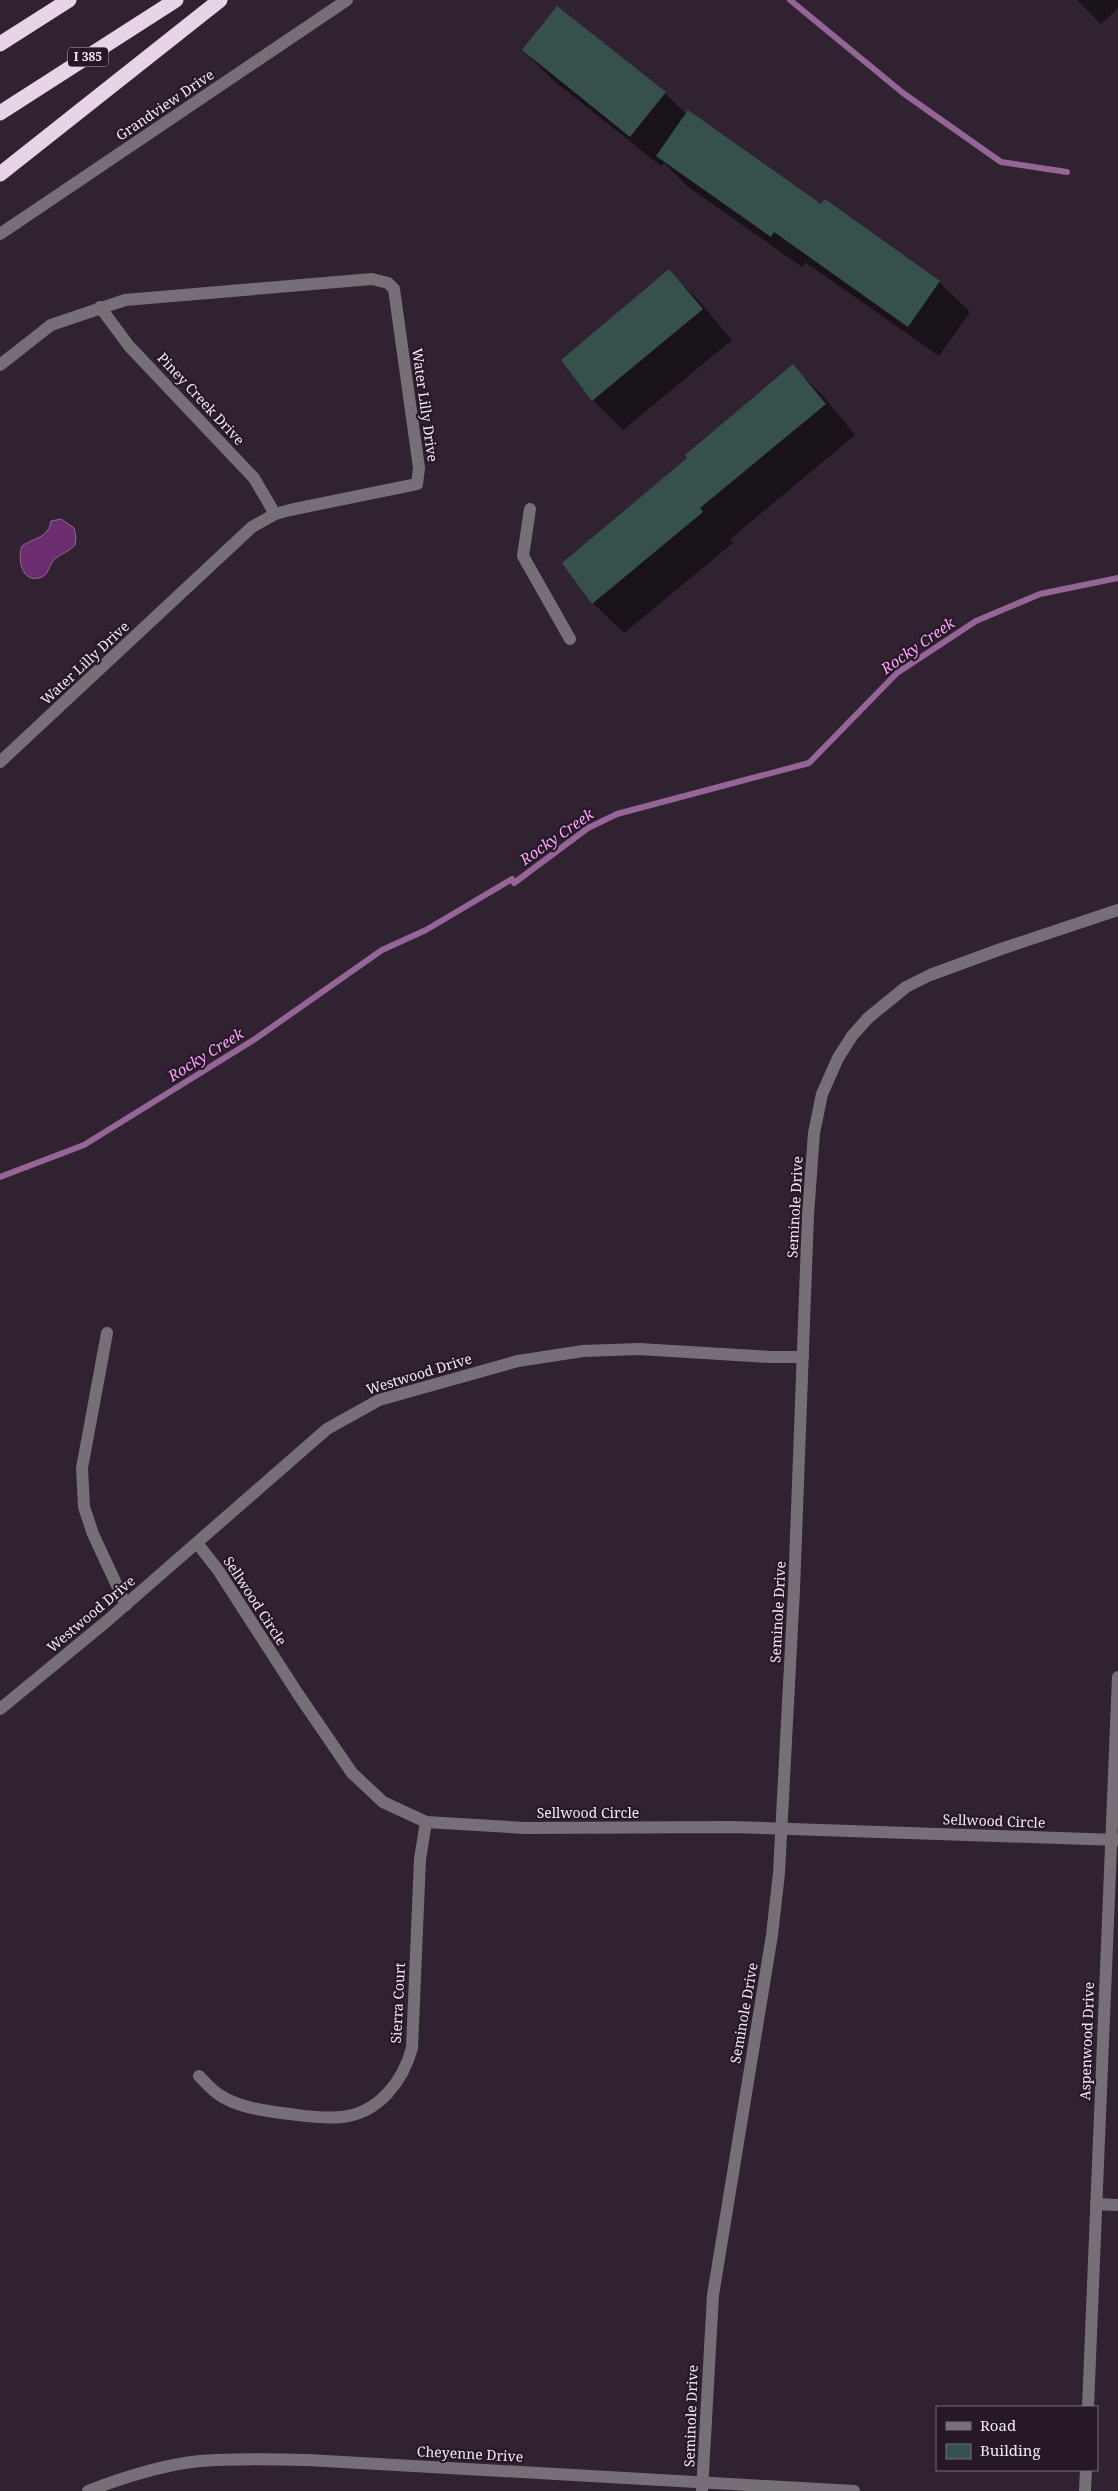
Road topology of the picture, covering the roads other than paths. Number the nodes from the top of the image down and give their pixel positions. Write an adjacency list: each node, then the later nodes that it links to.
1 (69, 0): 5 (highway)
2 (176, 0): 6 (highway, I 385)
3 (220, 0): 7 (highway)
4 (347, 0): 8 (street, Grandview Drive)
5 (0, 44)
6 (0, 113)
7 (0, 174)
8 (0, 234)
9 (100, 307): 10 (street, Water Lilly Drive); 12 (street, Piney Creek Drive); 12 (street, Water Lilly Drive)
10 (0, 365)
11 (530, 509): 13 (street)
12 (275, 514): 14 (street, Water Lilly Drive)
13 (570, 639)
14 (0, 762)
15 (1118, 910): 17 (street, Seminole Drive)
16 (107, 1334): 19 (street)
17 (803, 1357): 18 (street, Westwood Drive); 23 (street, Seminole Drive)
18 (197, 1543): 19 (street, Westwood Drive); 22 (street, Sellwood Circle)
19 (126, 1605): 21 (street, Westwood Drive)
20 (1118, 1677): 24 (street, Aspenwood Drive)
21 (0, 1709)
22 (426, 1822): 23 (street, Sellwood Circle); 25 (street, Sierra Court)
23 (782, 1828): 24 (street, Sellwood Circle); 30 (street, Seminole Drive)
24 (1114, 1840): 26 (street, Aspenwood Drive)
25 (199, 2076)
26 (1096, 2204): 27 (street); 28 (street, Aspenwood Drive)
27 (1118, 2205)
28 (1088, 2406)
29 (1086, 2471): 33 (street)
30 (702, 2487): 31 (street, Cheyenne Drive); 32 (street, Cheyenne Drive)
31 (88, 2491)
32 (854, 2491)
33 (1085, 2491)

